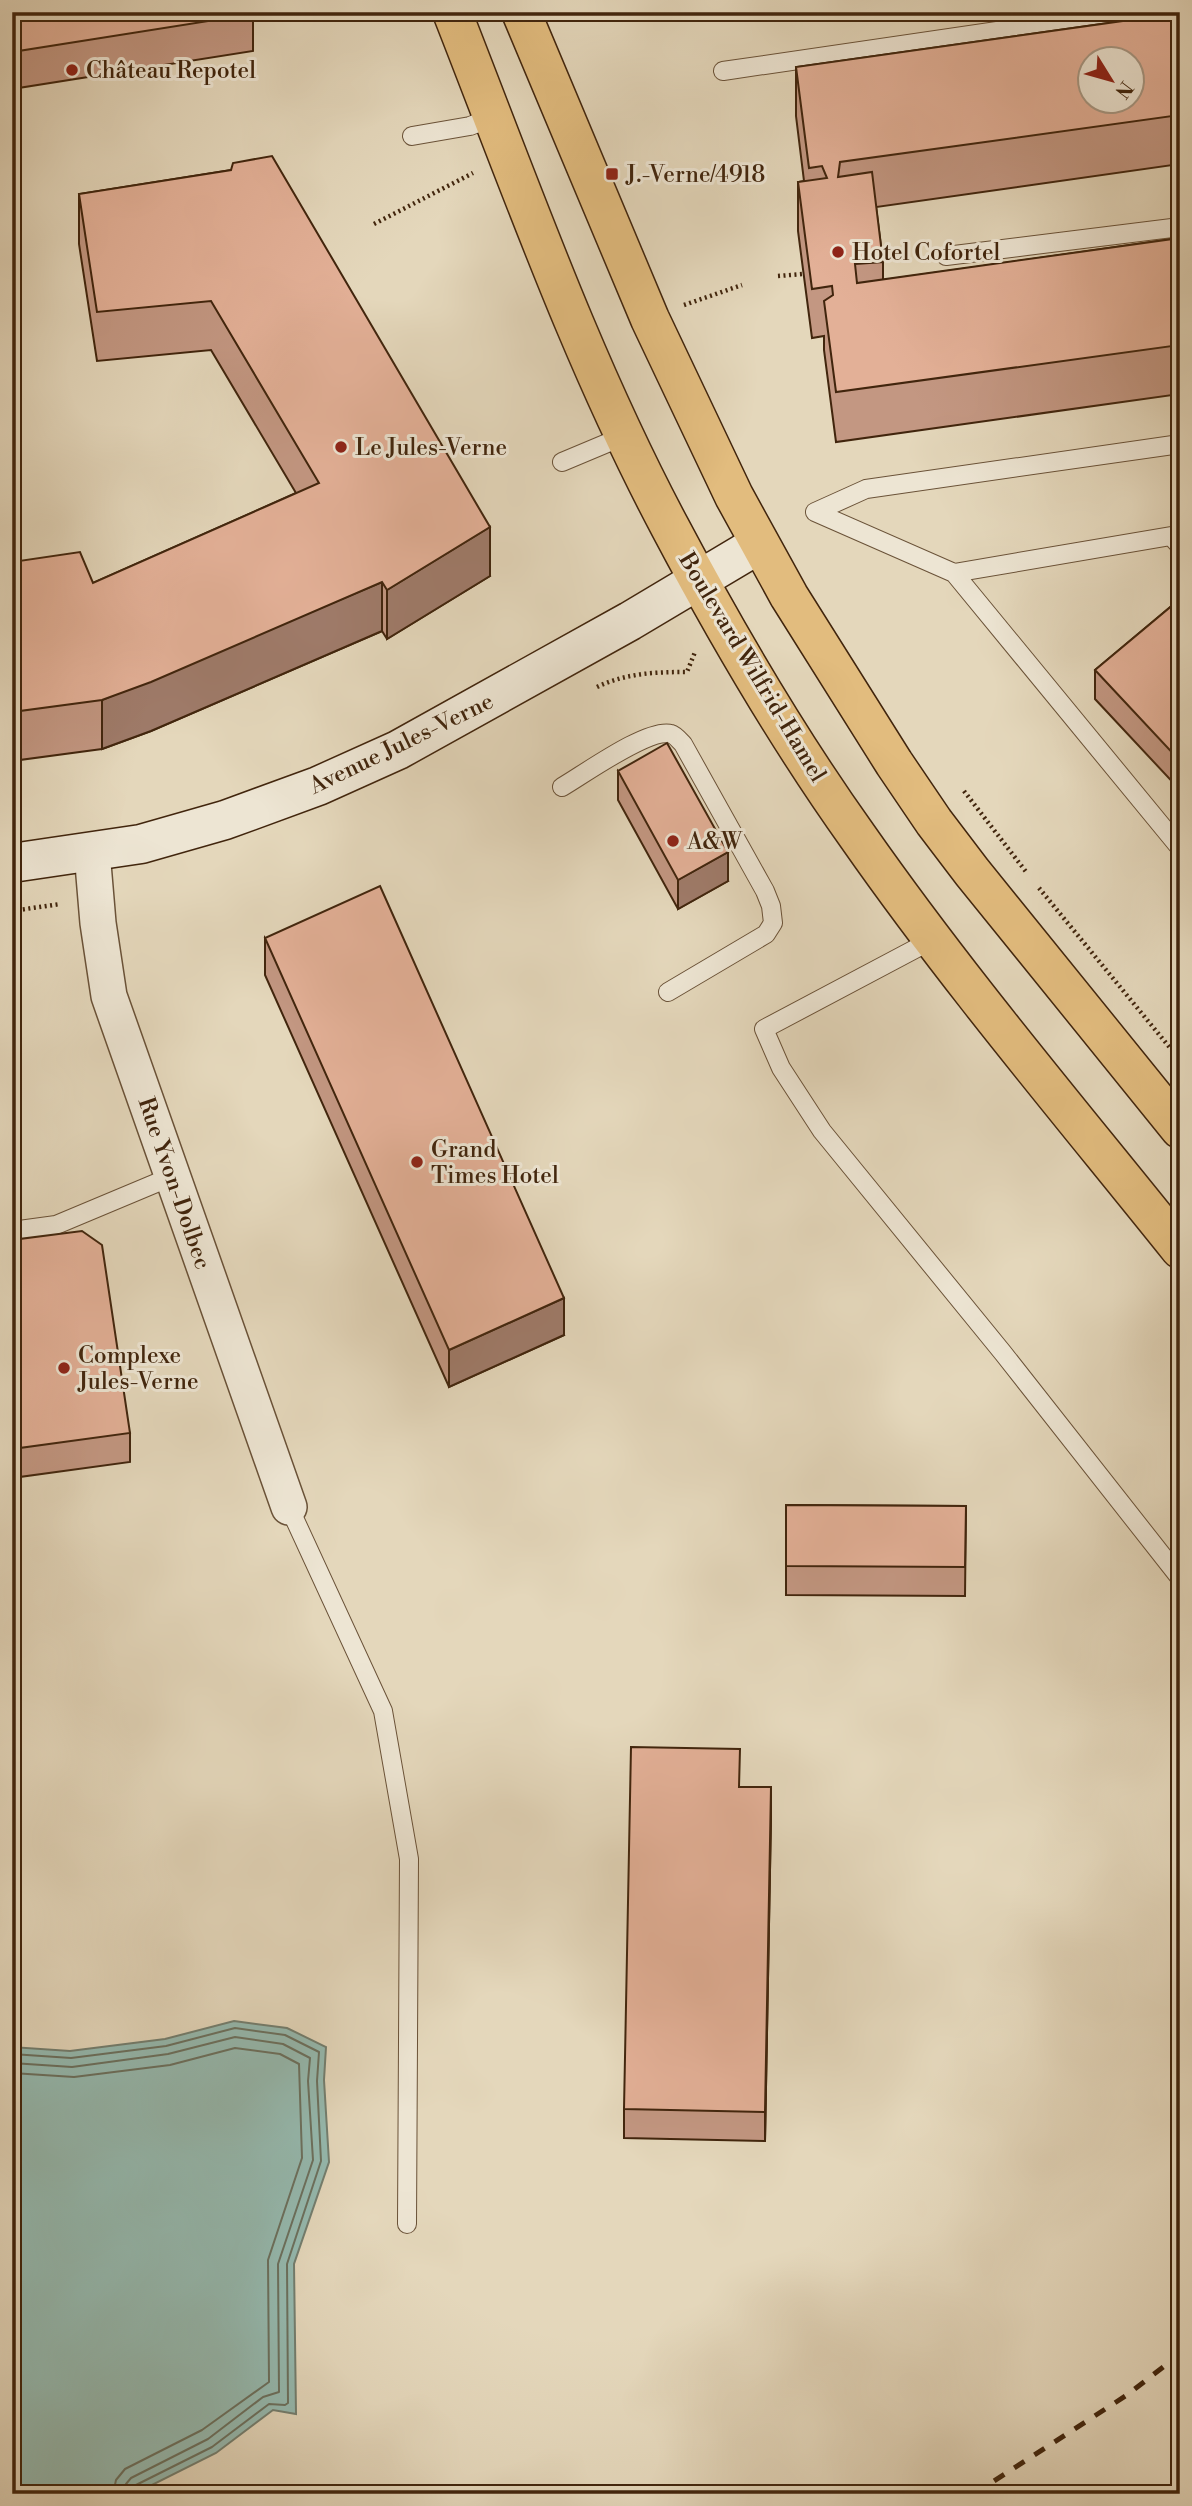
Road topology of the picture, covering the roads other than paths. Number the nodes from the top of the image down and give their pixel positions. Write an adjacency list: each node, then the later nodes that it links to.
1 (452, 12): 5 (main road, Boulevard Wilfrid-Hamel)
2 (1126, 12): 4 (lane)
3 (524, 18): 12 (main road)
4 (723, 71)
5 (493, 117): 6 (lane); 9 (main road, Boulevard Wilfrid-Hamel)
6 (412, 136)
7 (1180, 228): 8 (lane)
8 (946, 256)
9 (624, 436): 11 (lane); 15 (main road, Boulevard Wilfrid-Hamel)
10 (1180, 444): 14 (lane)
11 (562, 463)
12 (759, 544): 15 (street, Avenue Jules-Verne); 22 (main road)
13 (1180, 546): 14 (lane)
14 (954, 573): 17 (lane)
15 (699, 580): 18 (street, Avenue Jules-Verne); 20 (main road, Boulevard Wilfrid-Hamel)
16 (562, 787): 21 (lane)
17 (1180, 848)
18 (92, 852): 19 (street, Avenue Jules-Verne); 23 (street, Rue Yvon-Dolbec)
19 (12, 863)
20 (932, 940): 25 (main road, Boulevard Wilfrid-Hamel); 27 (lane)
21 (668, 992)
22 (1180, 1129)
23 (173, 1176): 24 (lane); 26 (street, Rue Yvon-Dolbec)
24 (12, 1231)
25 (1180, 1249)
26 (289, 1507): 28 (lane)
27 (1180, 1577)
28 (407, 2224)

